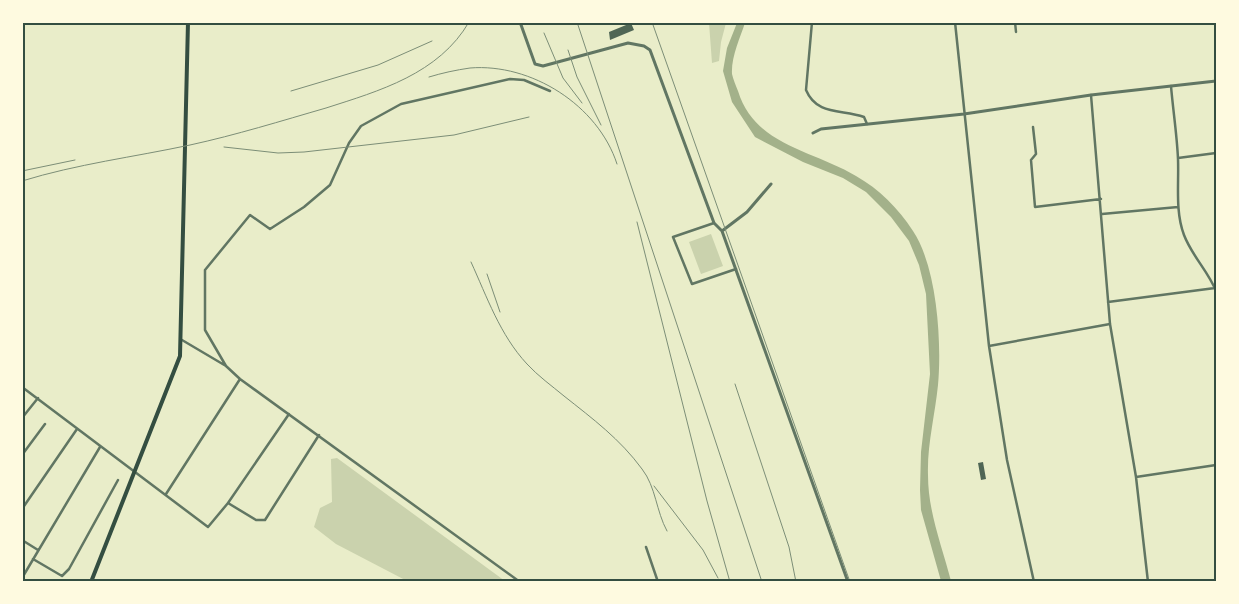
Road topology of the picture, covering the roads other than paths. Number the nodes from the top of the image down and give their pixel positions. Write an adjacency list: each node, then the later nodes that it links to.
1 (188, 22): 27 (main road)
2 (520, 22): 21 (street)
3 (812, 22): 12 (street)
4 (955, 22): 11 (street)
5 (1015, 22): 6 (street)
6 (1016, 32)
7 (1216, 81): 8 (street)
8 (1171, 86): 10 (street); 16 (street)
9 (550, 91): 29 (street)
10 (1091, 95): 11 (street); 18 (street)
11 (964, 114): 12 (street); 28 (street)
12 (867, 124): 14 (street)
13 (1033, 127): 18 (street)
14 (813, 133)
15 (1216, 153): 16 (street)
16 (1178, 158): 19 (street)
17 (771, 184): 22 (street)
18 (1101, 199): 20 (street)
19 (1178, 207): 20 (street); 24 (street)
20 (1102, 214): 25 (street)
21 (714, 223): 22 (street); 23 (street)
22 (722, 231): 23 (street)
23 (736, 269): 55 (street)
24 (1216, 289): 25 (street)
25 (1108, 302): 26 (street)
26 (1110, 324): 28 (street); 42 (street)
27 (182, 340): 29 (street); 41 (main road)
28 (989, 346): 56 (street)
29 (226, 366): 30 (street)
30 (240, 379): 33 (street); 44 (street)
31 (22, 387): 32 (street)
32 (38, 398): 34 (street); 36 (street)
33 (289, 413): 37 (street); 45 (street)
34 (22, 418)
35 (45, 424): 39 (street)
36 (77, 428): 38 (street); 46 (street)
37 (319, 435): 45 (street); 53 (street)
38 (100, 447): 41 (street); 49 (street)
39 (22, 455)
40 (1216, 465): 42 (street)
41 (136, 472): 44 (street); 52 (main road)
42 (1136, 477): 57 (street)
43 (118, 480): 50 (street)
44 (166, 494): 45 (street)
45 (228, 503)
46 (22, 509)
47 (22, 540): 49 (street)
48 (646, 547): 54 (street)
49 (38, 550): 50 (street)
50 (33, 559): 51 (street)
51 (22, 578)
52 (91, 582)
53 (520, 582)
54 (658, 582)
55 (848, 582)
56 (1034, 582)
57 (1148, 582)

